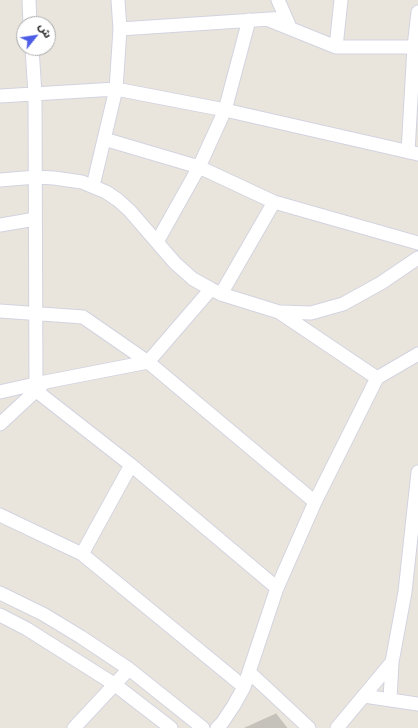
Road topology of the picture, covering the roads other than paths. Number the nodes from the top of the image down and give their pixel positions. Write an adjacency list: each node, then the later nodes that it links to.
1 (29, 0): 6 (street)
2 (118, 0): 9 (street)
3 (278, 0): 8 (street)
4 (342, 0): 10 (street)
5 (418, 12): 11 (street)
6 (30, 16)
7 (249, 20): 8 (street); 9 (street); 16 (street)
8 (288, 23): 10 (street)
9 (120, 29): 13 (street)
10 (336, 47): 11 (street)
11 (414, 47): 18 (street)
12 (33, 56): 14 (street)
13 (116, 88): 14 (street); 16 (street); 17 (street)
14 (36, 94): 15 (street); 20 (street)
15 (0, 96)
16 (225, 110): 18 (street); 19 (street)
17 (104, 139): 19 (street); 22 (street)
18 (413, 153)
19 (199, 167): 23 (street); 26 (street)
20 (36, 177): 21 (street); 22 (street); 24 (street)
21 (0, 180)
22 (93, 186): 26 (street)
23 (274, 202): 27 (street); 29 (street)
24 (35, 219): 25 (street); 32 (street)
25 (0, 225)
26 (157, 242): 29 (street)
27 (418, 243)
28 (418, 258): 31 (street)
29 (216, 292): 31 (street); 34 (street)
30 (0, 311): 32 (street)
31 (278, 312): 35 (street)
32 (35, 313): 34 (street); 36 (street)
33 (418, 354): 35 (street)
34 (148, 362): 36 (street); 41 (street)
35 (377, 378): 41 (street)
36 (36, 385): 37 (street); 38 (street); 39 (street)
37 (0, 392)
38 (0, 424)
39 (131, 465): 43 (street); 44 (street)
40 (418, 472): 45 (street)
41 (315, 502): 44 (street)
42 (0, 515): 43 (street)
43 (82, 554): 52 (street)
44 (277, 588): 50 (street)
45 (412, 592): 48 (street)
46 (0, 593): 49 (street)
47 (0, 615): 51 (street)
48 (392, 662): 53 (street); 54 (street)
49 (128, 669): 51 (street); 59 (street)
50 (249, 672): 52 (street); 60 (street)
51 (114, 684): 57 (street); 58 (street)
52 (244, 687): 56 (street)
53 (364, 696): 54 (street); 61 (street)
54 (390, 700): 55 (street)
55 (418, 704)
56 (221, 726)
57 (74, 728)
58 (171, 728)
59 (203, 728)
60 (309, 728)
61 (337, 728)

